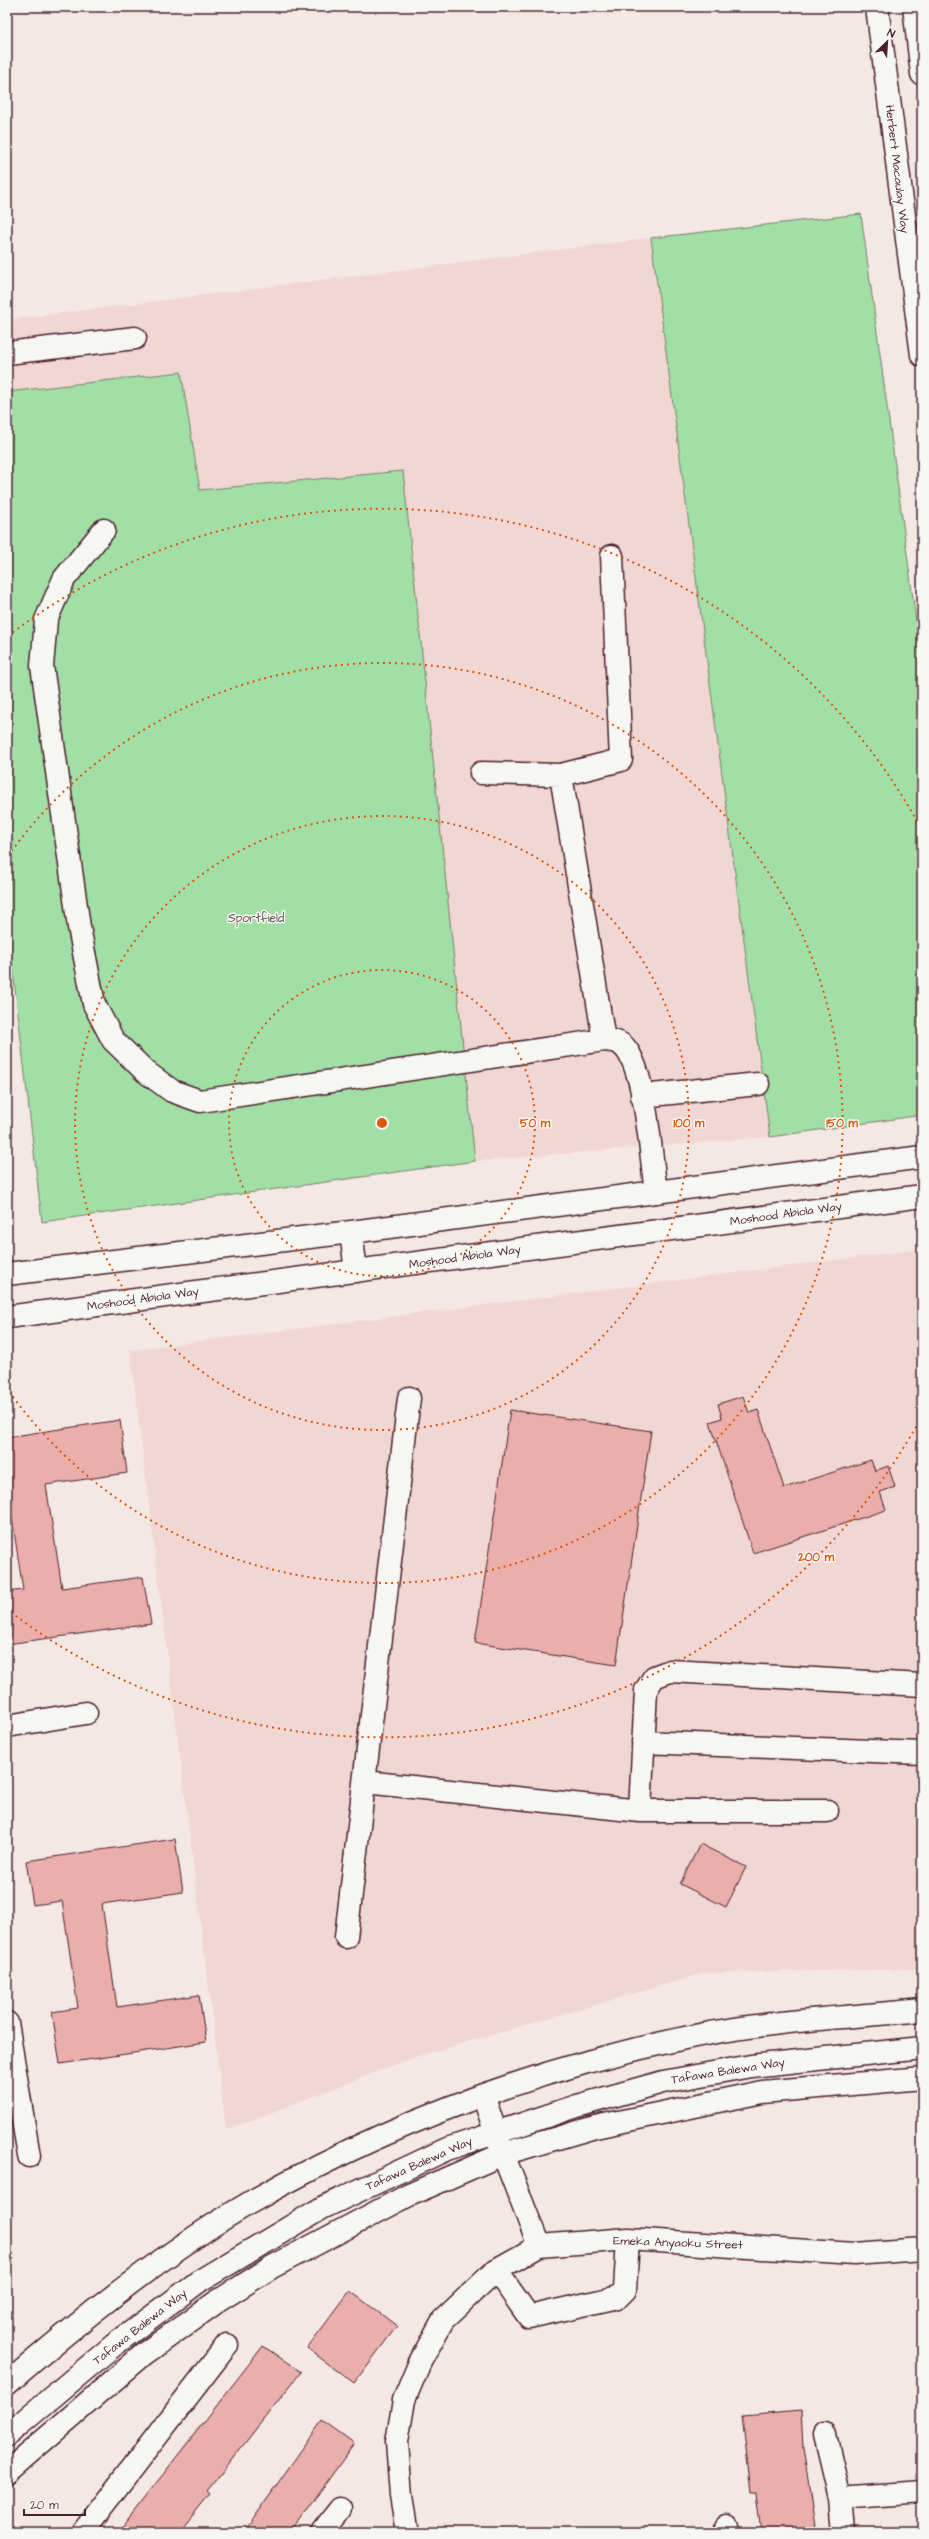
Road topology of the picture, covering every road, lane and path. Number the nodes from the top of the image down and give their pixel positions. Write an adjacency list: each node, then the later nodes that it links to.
1 (877, 7): 6 (main road, Herbert Macaulay Way)
2 (914, 7): 3 (main road)
3 (922, 74)
4 (135, 338): 5 (main road)
5 (7, 353)
6 (922, 355)
7 (104, 530): 11 (main road)
8 (612, 556): 10 (main road)
9 (481, 772): 10 (main road)
10 (561, 775): 11 (main road)
11 (604, 1040): 13 (main road)
12 (758, 1084): 13 (main road)
13 (642, 1096): 15 (main road)
14 (922, 1157): 15 (main road)
15 (656, 1192): 17 (main road)
16 (922, 1196): 18 (main road, Moshood Abiola Way)
17 (351, 1232): 18 (main road); 19 (main road)
18 (356, 1271): 20 (main road, Moshood Abiola Way)
19 (7, 1274)
20 (7, 1317)
21 (409, 1398): 27 (main road)
22 (922, 1685): 25 (main road)
23 (86, 1713): 24 (main road)
24 (7, 1726)
25 (643, 1742): 26 (main road); 28 (main road)
26 (922, 1753)
27 (366, 1782): 28 (main road); 30 (main road)
28 (640, 1811): 29 (main road)
29 (827, 1811)
30 (346, 1937)
31 (922, 2010): 35 (main road)
32 (7, 2023): 38 (main road)
33 (922, 2048): 36 (main road, Tafawa Balewa Way)
34 (922, 2078): 37 (main road)
35 (483, 2095): 36 (main road); 44 (main road)
36 (495, 2132): 37 (main road); 45 (main road, Tafawa Balewa Way)
37 (503, 2154): 40 (main road); 47 (main road)
38 (28, 2156)
39 (628, 2239): 40 (main road, Emeka Anyaoku Street); 41 (main road, Emeka Anyaoku Street); 42 (main road)
40 (539, 2246): 42 (main road, Emeka Anyaoku Street)
41 (922, 2249)
42 (496, 2270): 53 (main road, Emeka Anyaoku Street)
43 (228, 2345): 51 (main road)
44 (7, 2384)
45 (7, 2435)
46 (825, 2435): 49 (main road)
47 (7, 2472)
48 (922, 2492): 49 (main road)
49 (840, 2498): 54 (main road)
50 (340, 2509): 52 (main road)
51 (83, 2532)
52 (322, 2532)
53 (406, 2532)
54 (843, 2532)

